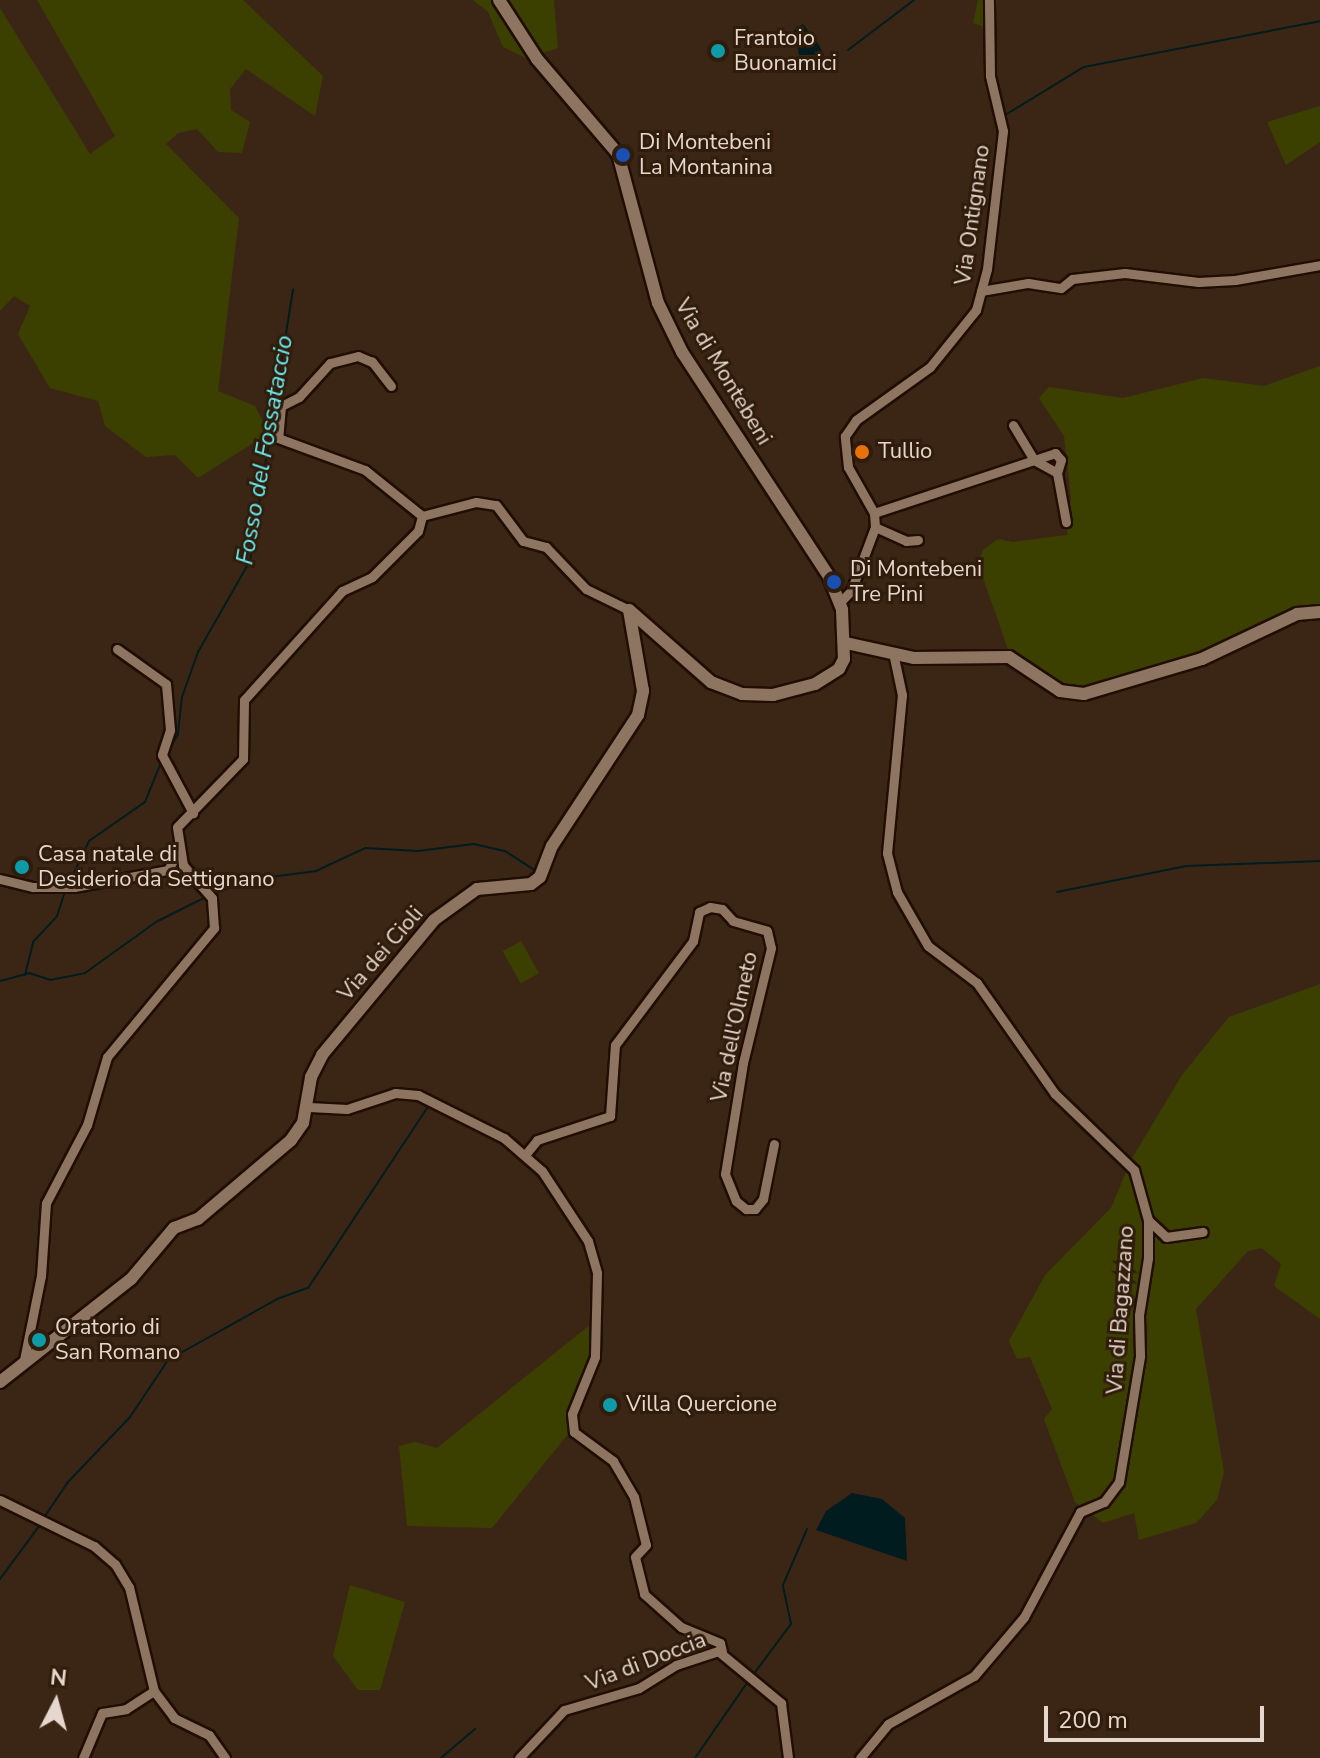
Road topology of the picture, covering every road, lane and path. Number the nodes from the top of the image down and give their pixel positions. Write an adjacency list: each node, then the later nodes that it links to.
1 (499, 0): 14 (street, Via di Montebeni)
2 (989, 0): 4 (street, Via Ontignano)
3 (1320, 265): 4 (street)
4 (981, 291): 9 (street, Via Ontignano)
5 (391, 386): 10 (street)
6 (1013, 425): 7 (street)
7 (1034, 460): 8 (street); 8 (street); 9 (street)
8 (1057, 473): 11 (street)
9 (874, 513): 12 (street, Via Ontignano)
10 (422, 516): 15 (street); 20 (street)
11 (1066, 522)
12 (875, 527): 13 (street); 14 (street, Via Ontignano)
13 (918, 540)
14 (840, 602): 17 (street, Via di Montebeni)
15 (629, 610): 17 (street); 23 (street, Via dei Cioli)
16 (1320, 612): 19 (street)
17 (846, 643): 19 (street)
18 (117, 649): 20 (street)
19 (894, 656): 26 (street, Via di Bagazzano)
20 (193, 813): 21 (street)
21 (178, 851): 22 (street); 28 (street)
22 (0, 879)
23 (309, 1107): 25 (street); 28 (street, Via dei Cioli)
24 (774, 1144): 25 (street, Via dell'Olmeto)
25 (525, 1155): 31 (street)
26 (1148, 1220): 27 (street); 37 (street, Via di Bagazzano)
27 (1203, 1232)
28 (24, 1360): 29 (street, Via dei Cioli)
29 (0, 1382)
30 (0, 1500): 32 (street)
31 (722, 1652): 35 (street, Via di Doccia); 36 (street, Via di Doccia)
32 (154, 1691): 33 (street); 34 (street)
33 (83, 1758)
34 (225, 1758)
35 (519, 1758)
36 (788, 1758)
37 (860, 1758)

